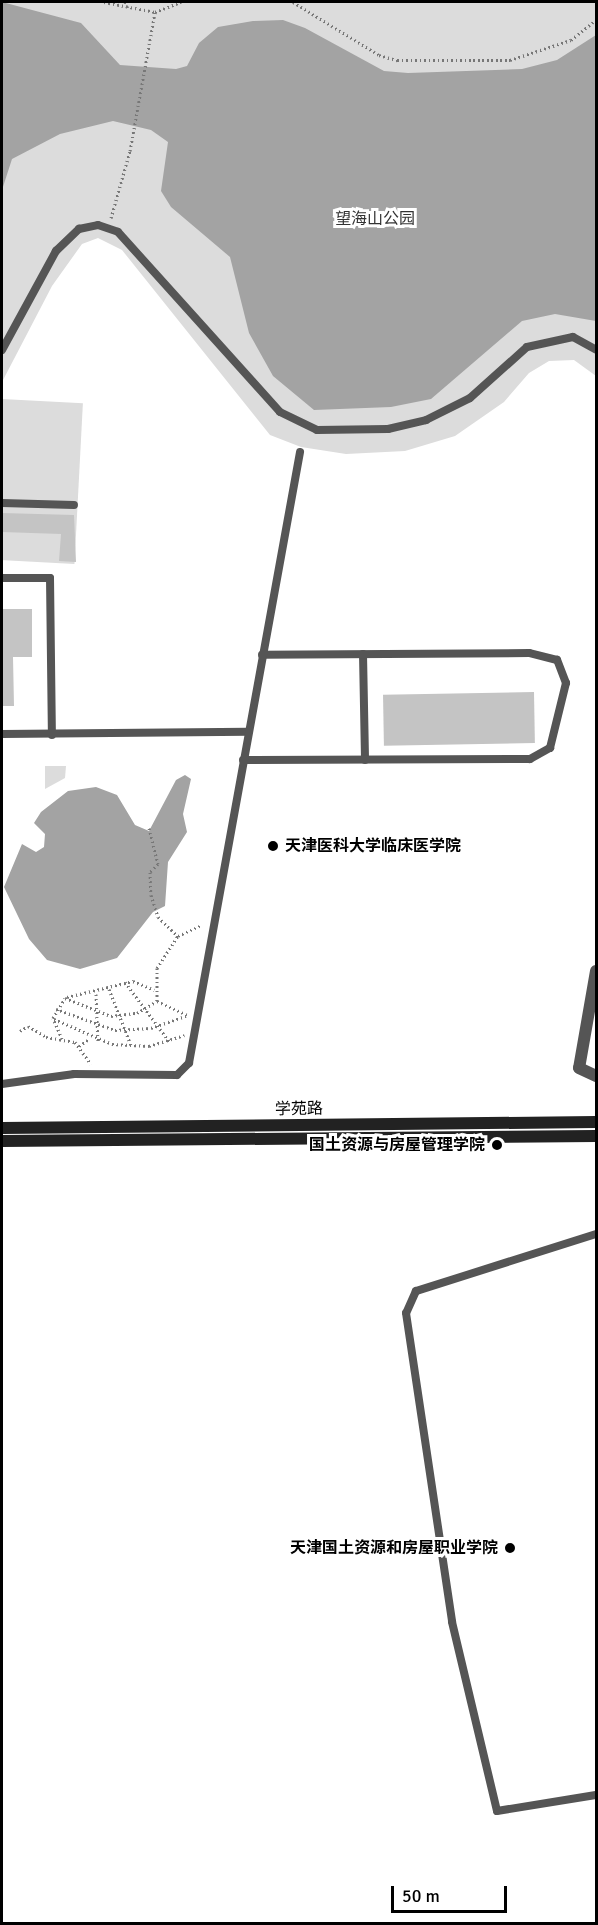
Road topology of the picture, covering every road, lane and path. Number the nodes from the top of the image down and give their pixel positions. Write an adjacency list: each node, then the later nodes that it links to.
1 (104, 2): 5 (path)
2 (125, 2): 5 (path)
3 (181, 2): 6 (path)
4 (294, 2): 7 (path)
5 (128, 9): 6 (path)
6 (155, 12): 8 (path)
7 (597, 20)
8 (108, 228): 9 (lane); 10 (lane)
9 (2, 350)
10 (597, 350)
11 (300, 452): 16 (lane)
12 (2, 503): 13 (lane)
13 (74, 505)
14 (2, 578): 19 (lane)
15 (363, 654): 16 (lane); 21 (lane); 21 (lane)
16 (262, 655): 17 (lane)
17 (248, 732): 19 (lane); 20 (lane)
18 (2, 734): 19 (lane)
19 (52, 735)
20 (243, 760): 21 (lane); 23 (lane)
21 (364, 760)
22 (149, 828): 24 (path)
23 (214, 925): 24 (path); 34 (lane)
24 (177, 936): 28 (path)
25 (597, 970): 51 (street)
26 (124, 982): 27 (path); 28 (path); 33 (path)
27 (109, 989): 29 (path); 37 (path)
28 (155, 991): 31 (path)
29 (96, 994): 30 (path); 35 (path)
30 (65, 998): 32 (path); 35 (path)
31 (157, 1001): 33 (path); 36 (path)
32 (56, 1009): 38 (path); 39 (path)
33 (145, 1010): 37 (path); 40 (path)
34 (198, 1011): 36 (path); 43 (lane)
35 (97, 1013): 37 (path); 39 (path)
36 (188, 1015): 40 (path)
37 (120, 1017): 41 (path)
38 (52, 1018): 44 (path); 45 (path)
39 (98, 1027): 41 (path); 47 (path)
40 (158, 1027): 41 (path); 46 (path)
41 (125, 1030): 49 (path)
42 (20, 1031): 44 (path)
43 (195, 1031): 46 (path); 50 (lane)
44 (62, 1039): 48 (path)
45 (89, 1039): 47 (path); 48 (path)
46 (169, 1041): 49 (path)
47 (98, 1043): 49 (path)
48 (79, 1046): 50 (path)
49 (131, 1046)
50 (92, 1074): 52 (lane)
51 (597, 1076)
52 (2, 1084)
53 (597, 1122): 54 (street, 学苑路)
54 (2, 1128)
55 (597, 1136): 56 (street, 学苑路)
56 (2, 1141)
57 (597, 1234): 58 (lane)
58 (597, 1796)

